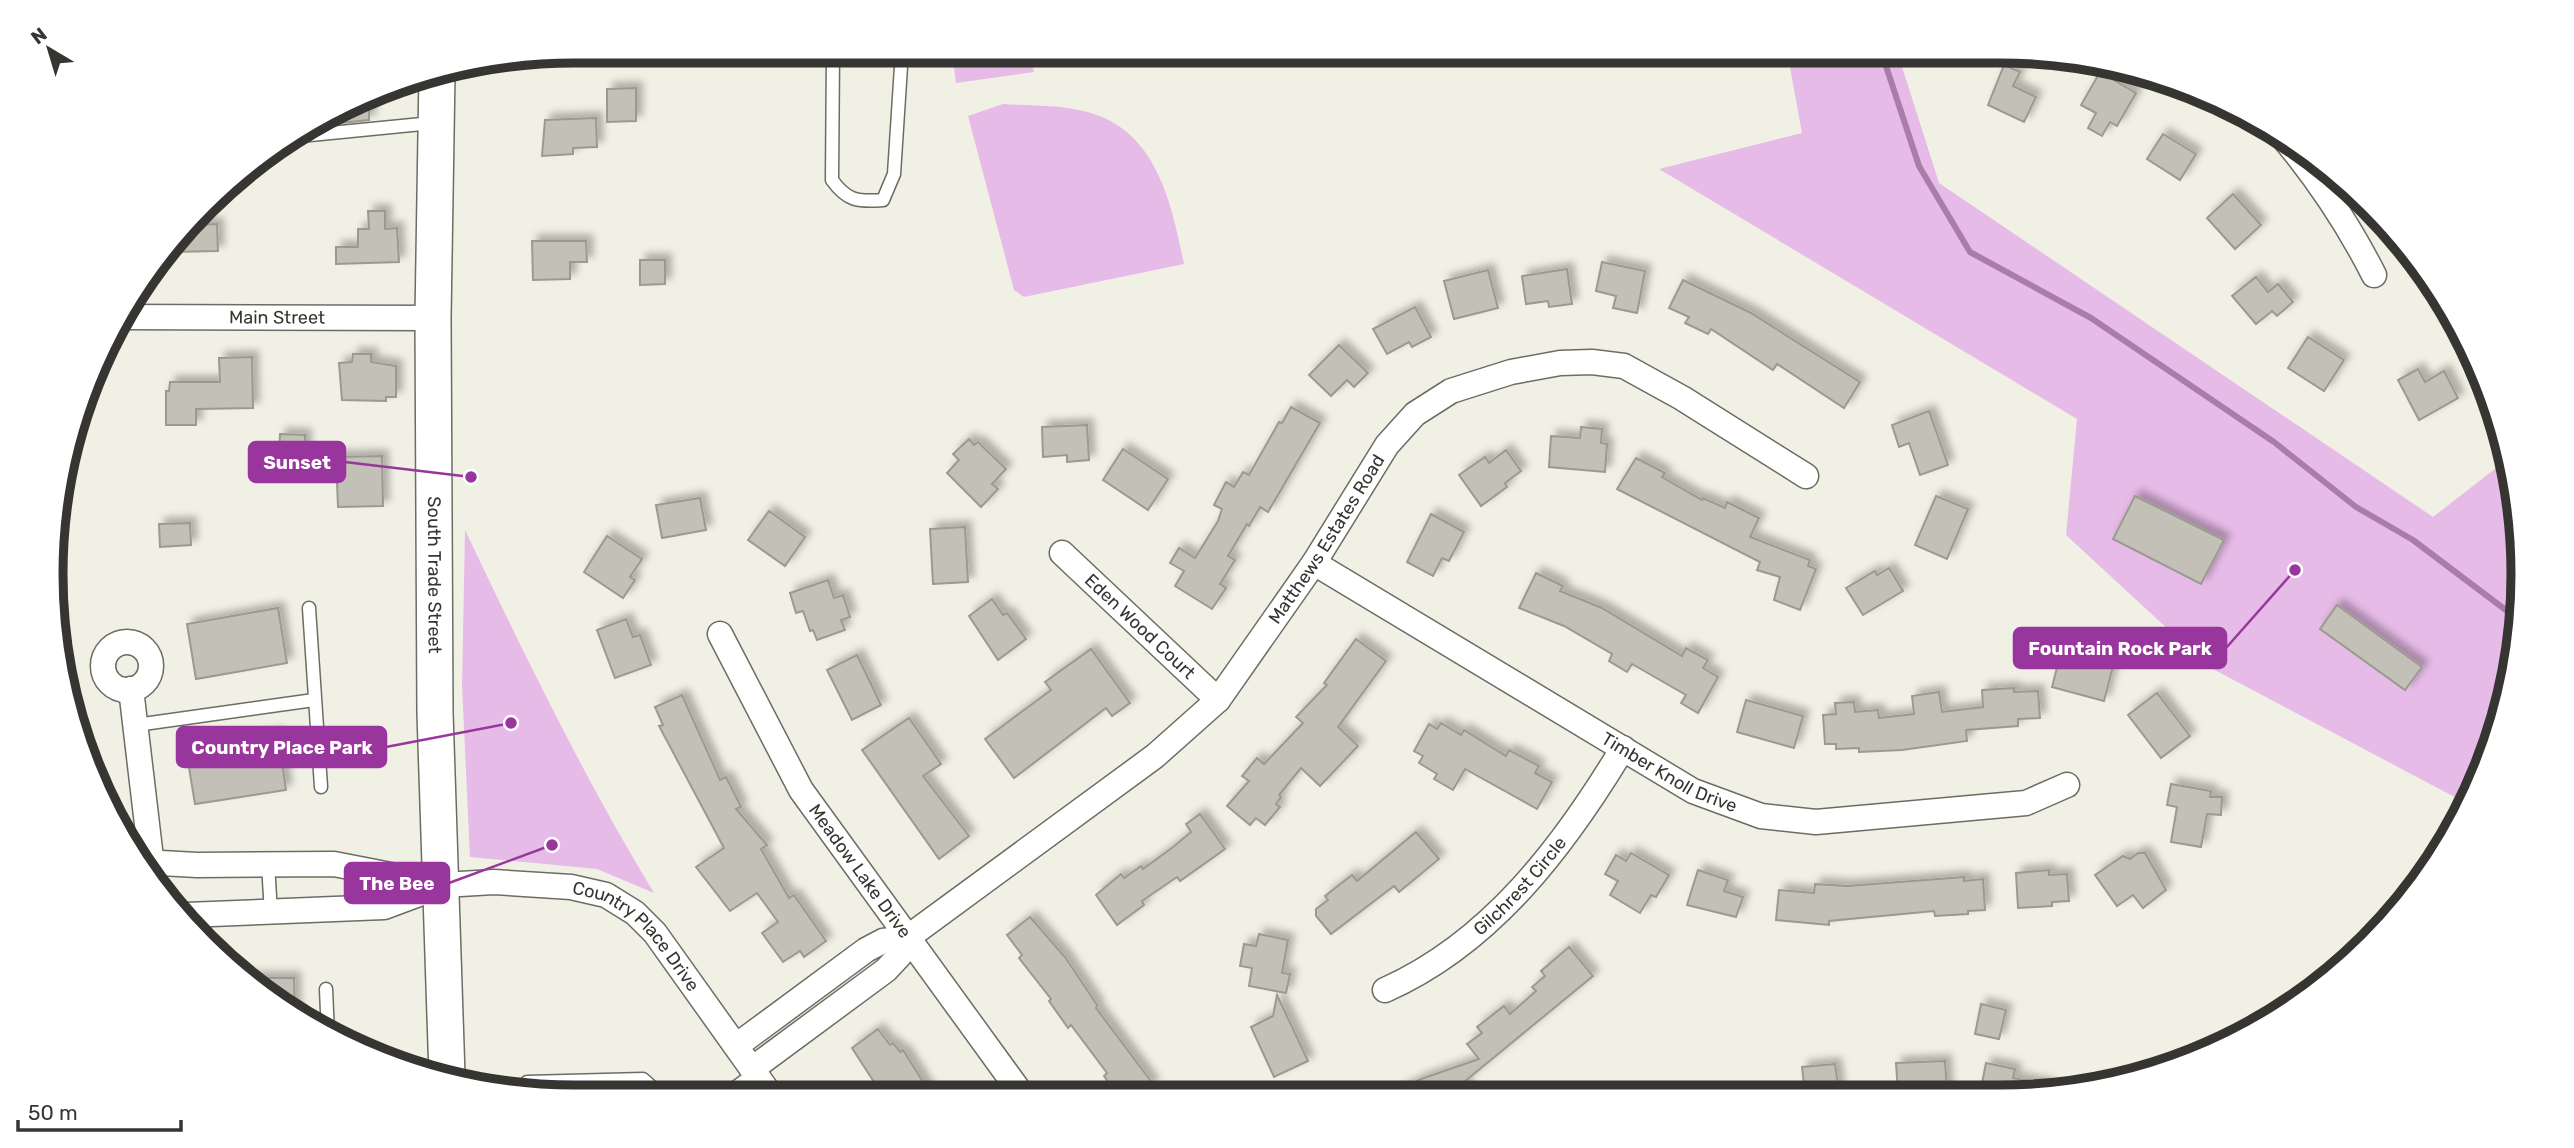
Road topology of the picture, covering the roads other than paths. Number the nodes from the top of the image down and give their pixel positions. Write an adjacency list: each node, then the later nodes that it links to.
1 (833, 63): 2 (lane)
2 (901, 63)
3 (437, 82): 4 (main road, South Trade Street)
4 (435, 123): 5 (lane); 9 (main road, South Trade Street)
5 (312, 135)
6 (2307, 166): 7 (street)
7 (2374, 275)
8 (132, 317): 9 (street, Main Street)
9 (433, 318): 25 (main road, South Trade Street)
10 (1806, 476): 12 (street, Matthews Estates Road)
11 (1062, 553): 17 (street, Eden Wood Court)
12 (1314, 563): 17 (street, Matthews Estates Road); 19 (street, Timber Knoll Drive)
13 (309, 608): 16 (lane)
14 (720, 634): 28 (street, Meadow Lake Drive)
15 (131, 689): 18 (street)
16 (314, 699): 18 (lane); 21 (lane)
17 (1218, 701): 28 (street, Matthews Estates Road)
18 (136, 725): 22 (street)
19 (1623, 748): 20 (street, Timber Knoll Drive); 30 (street, Gilchrest Circle)
20 (2067, 785)
21 (321, 787)
22 (149, 858)
23 (268, 864): 24 (street); 25 (street); 26 (lane)
24 (156, 867)
25 (443, 885): 26 (street); 32 (street, Country Place Drive); 33 (main road, South Trade Street)
26 (271, 913): 27 (street)
27 (194, 915)
28 (907, 938): 32 (street, Matthews Estates Road); 34 (street, Matthews Estates Road); 39 (street, Meadow Lake Drive)
29 (326, 989): 31 (lane)
30 (1385, 990)
31 (327, 1022)
32 (736, 1046): 34 (street, Country Place Drive)
33 (447, 1069)
34 (753, 1071): 37 (lane); 38 (street, Country Place Drive)
35 (526, 1083): 36 (lane)
36 (650, 1085)
37 (736, 1085)
38 (763, 1085)
39 (1015, 1085)

